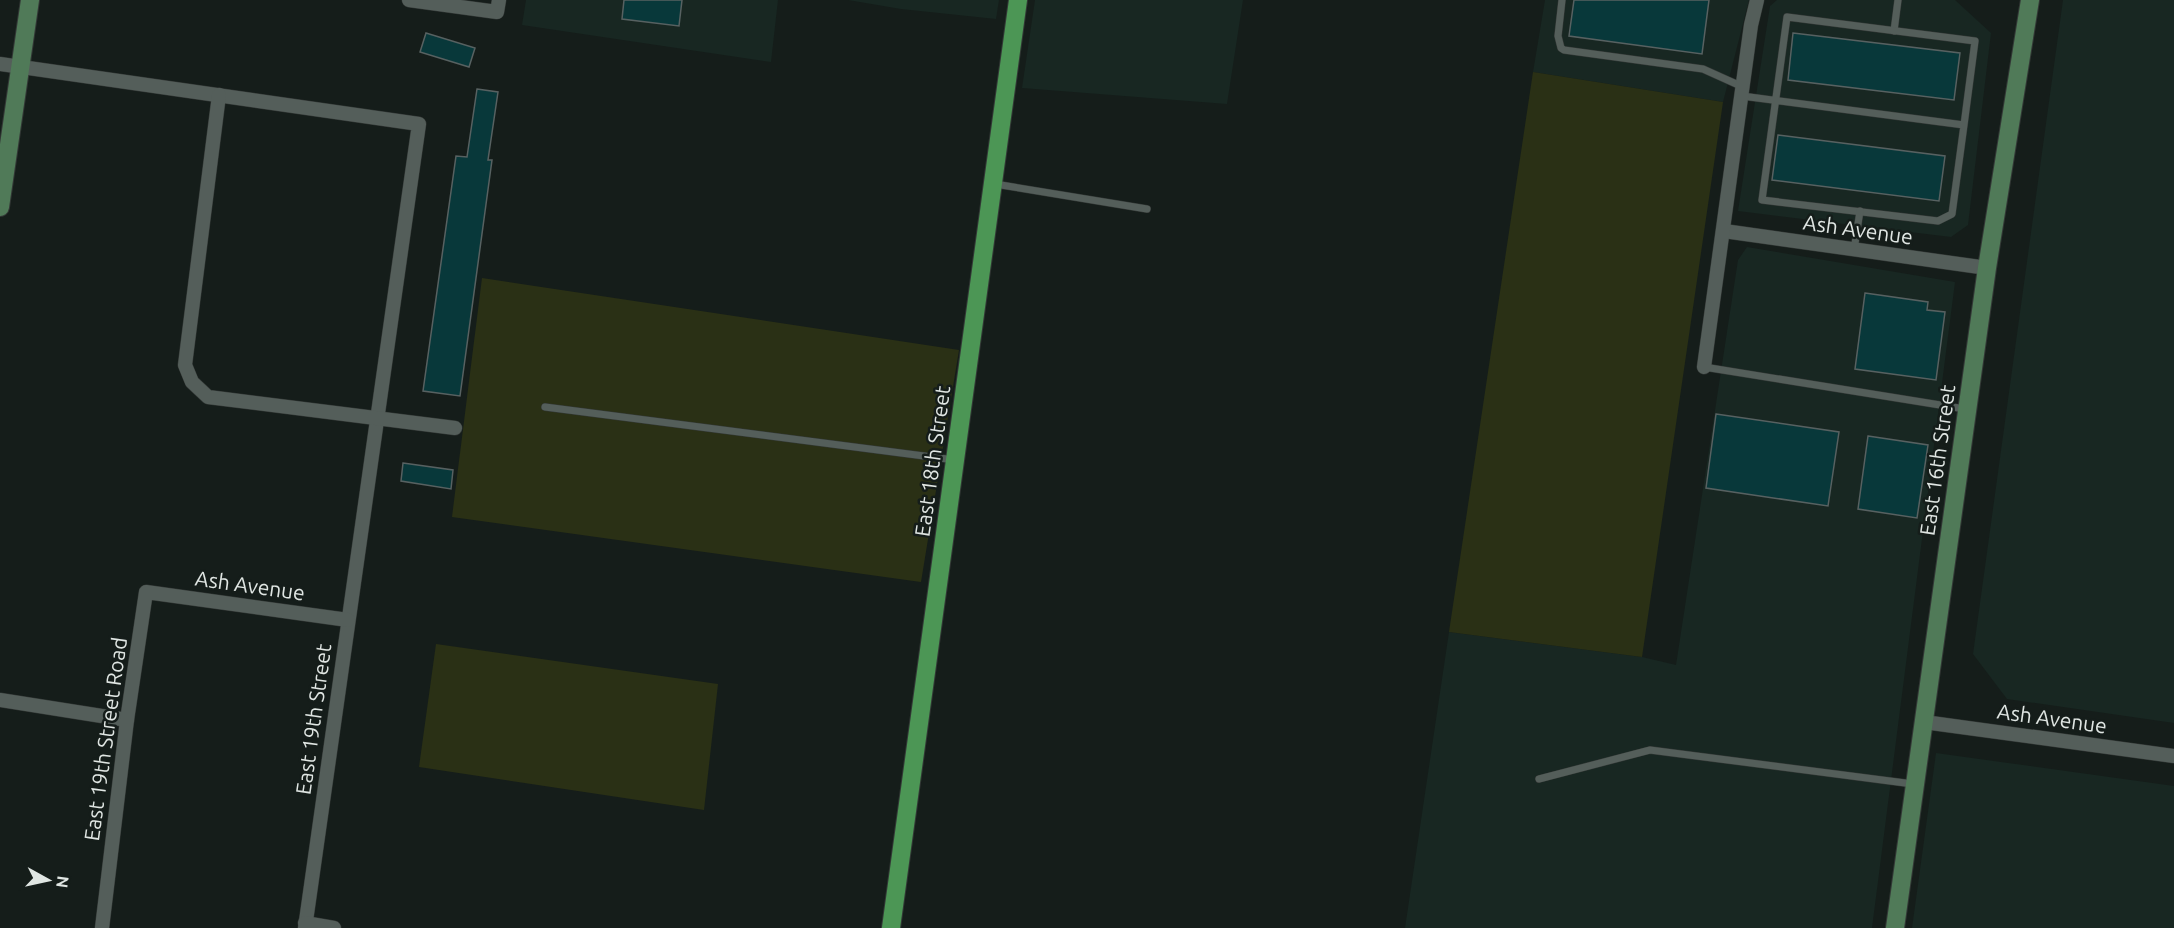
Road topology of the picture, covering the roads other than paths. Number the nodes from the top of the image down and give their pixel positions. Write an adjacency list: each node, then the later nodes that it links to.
1 (30, 0): 11 (street)
2 (409, 0): 3 (street)
3 (499, 0)
4 (1018, 0): 16 (main road, East 18th Street)
5 (1562, 0): 12 (lane)
6 (1757, 0): 12 (street)
7 (1898, 0): 9 (lane)
8 (2026, 1): 22 (street, East 16th Street)
9 (1894, 31): 14 (lane); 15 (lane)
10 (0, 64): 11 (street)
11 (21, 66): 13 (street); 17 (street)
12 (1743, 92): 14 (lane); 20 (street)
13 (219, 95): 26 (street); 26 (street, East 19th Street)
14 (1776, 100): 15 (lane); 19 (lane)
15 (1964, 126): 19 (lane)
16 (993, 183): 18 (lane); 28 (main road, East 18th Street)
17 (0, 207)
18 (1147, 209)
19 (1860, 211): 21 (lane)
20 (1724, 231): 21 (street, Ash Avenue); 23 (street)
21 (1854, 250): 22 (street, Ash Avenue)
22 (1987, 268): 25 (street, East 16th Street)
23 (1704, 367): 25 (lane)
24 (545, 407): 28 (lane)
25 (1967, 410): 33 (street, East 16th Street)
26 (376, 418): 27 (street); 30 (street, East 19th Street)
27 (455, 428)
28 (955, 460): 40 (main road, East 18th Street)
29 (146, 592): 30 (street, Ash Avenue); 32 (street, East 19th Street Road)
30 (348, 620): 37 (street, East 19th Street)
31 (0, 700): 32 (street)
32 (128, 720): 38 (street, East 19th Street Road)
33 (1924, 722): 34 (street, Ash Avenue); 36 (street, East 16th Street)
34 (2174, 756)
35 (1539, 779): 36 (lane)
36 (1915, 785): 41 (street, East 16th Street)
37 (305, 925): 39 (street)
38 (102, 928)
39 (334, 928)
40 (891, 928)
41 (1895, 928)

